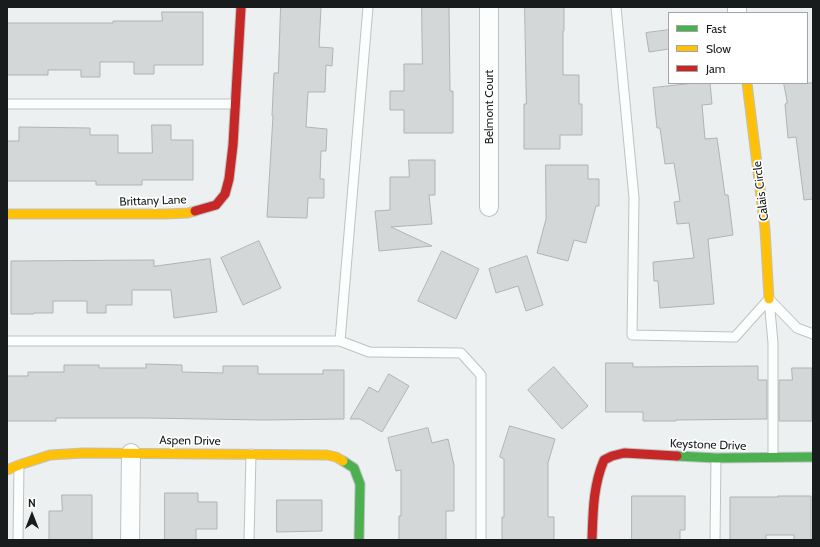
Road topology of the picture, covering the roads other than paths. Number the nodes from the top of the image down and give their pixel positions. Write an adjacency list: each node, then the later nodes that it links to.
1 (241, 7): 7 (street, Brittany Lane)
2 (368, 7): 13 (lane)
3 (489, 7): 8 (street, Belmont Court)
4 (616, 7): 10 (lane)
5 (747, 84): 10 (street, Calais Circle)
6 (7, 104): 7 (lane)
7 (235, 104): 9 (street, Brittany Lane)
8 (488, 207)
9 (7, 214)
10 (769, 299): 11 (lane); 18 (lane)
11 (813, 334)
12 (7, 341): 13 (lane)
13 (340, 341): 25 (lane)
14 (131, 453): 15 (street, Aspen Drive); 19 (street, Aspen Drive); 22 (street)
15 (250, 454): 23 (lane); 24 (street, Aspen Drive)
16 (813, 457): 18 (street, Keystone Drive)
17 (716, 458): 18 (street, Keystone Drive); 26 (street, Keystone Drive); 27 (lane)
18 (772, 458)
19 (19, 465): 20 (street, Aspen Drive); 21 (lane)
20 (7, 470)
21 (18, 540)
22 (130, 540)
23 (249, 540)
24 (359, 540)
25 (481, 540)
26 (592, 540)
27 (715, 540)

